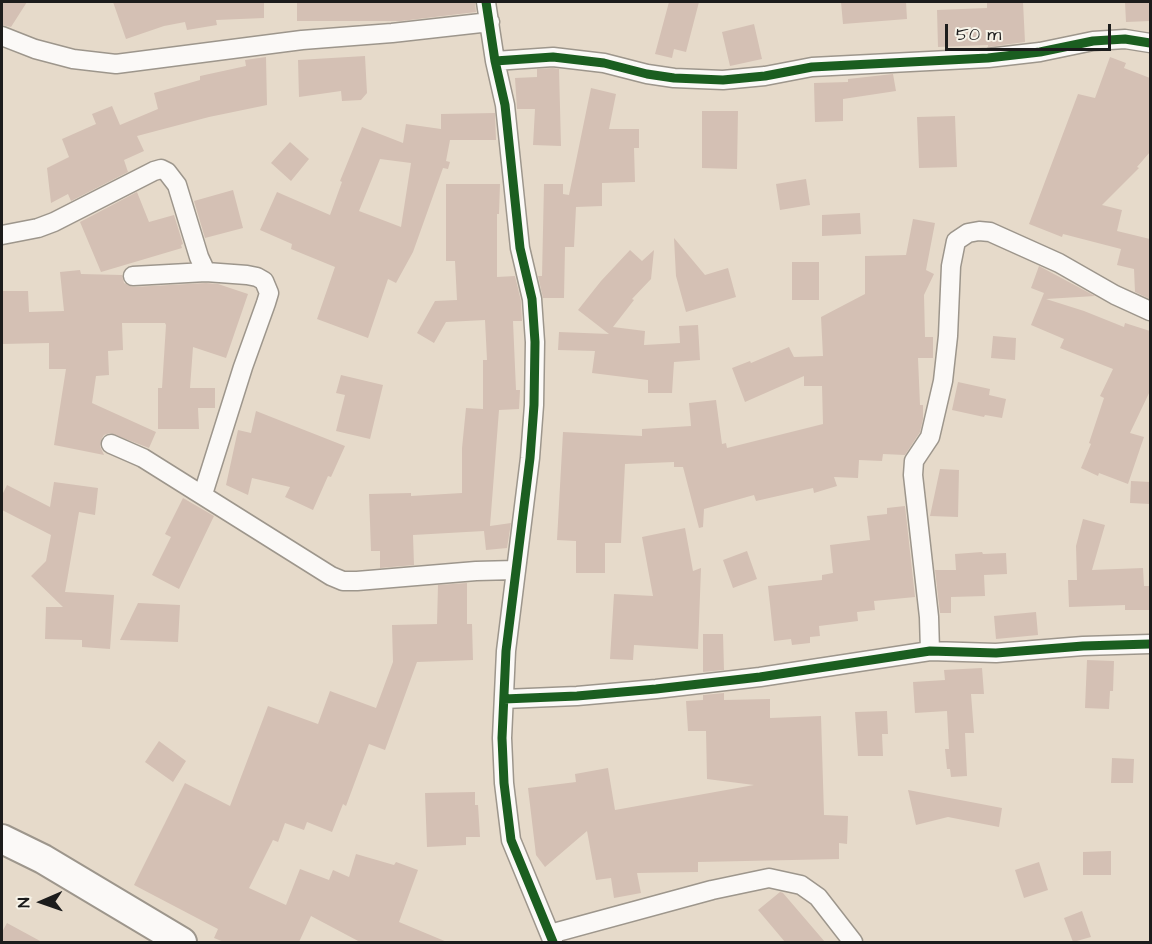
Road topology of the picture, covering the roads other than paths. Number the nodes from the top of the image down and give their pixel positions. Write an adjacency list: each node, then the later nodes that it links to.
1 (486, 2): 2 (street)
2 (490, 22): 3 (street); 5 (street)
3 (2, 36)
4 (1150, 43): 5 (street)
5 (495, 61): 12 (street)
6 (2, 235): 7 (street)
7 (206, 272): 8 (street); 11 (street)
8 (133, 276)
9 (1150, 311): 14 (street)
10 (111, 444): 11 (street)
11 (202, 494): 12 (street)
12 (515, 570): 15 (street)
13 (1150, 644): 14 (street)
14 (930, 651): 15 (street)
15 (504, 699): 17 (street)
16 (2, 839): 18 (main road)
17 (551, 938): 19 (street)
18 (172, 940)
19 (853, 942)

